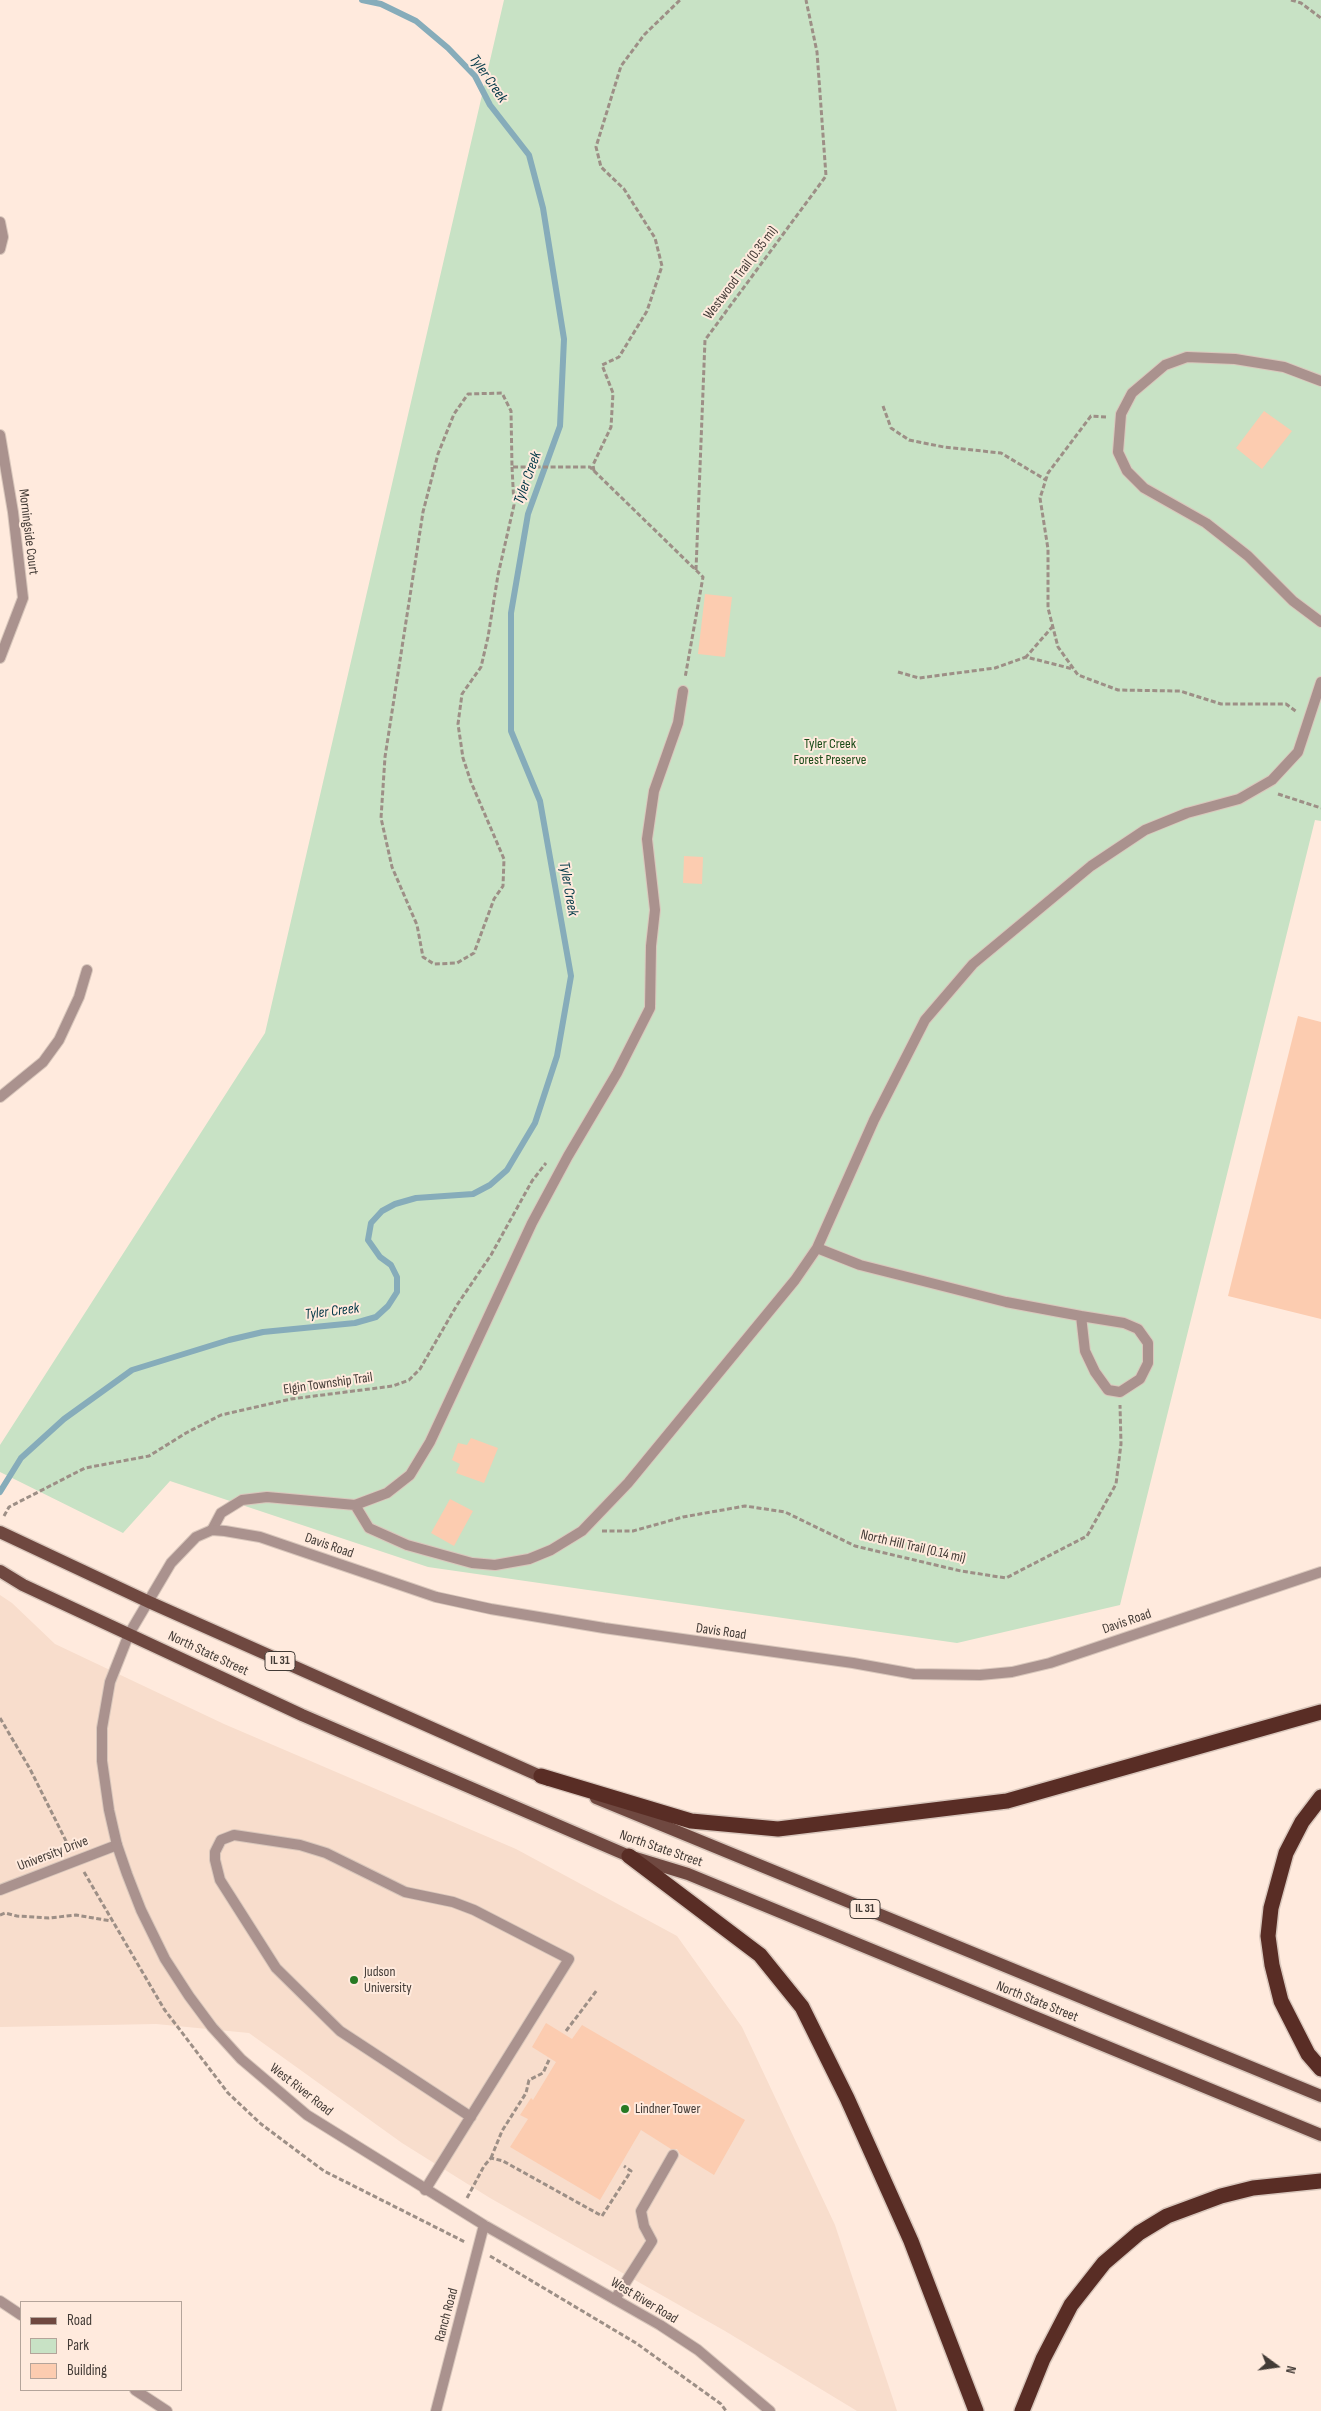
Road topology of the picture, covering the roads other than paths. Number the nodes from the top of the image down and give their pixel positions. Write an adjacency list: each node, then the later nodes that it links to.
1 (0, 222): 2 (street)
2 (0, 249)
3 (1321, 381): 5 (street)
4 (0, 435): 6 (street, Morningside Court)
5 (1321, 622)
6 (0, 658)
7 (1321, 682): 11 (street)
8 (683, 691): 13 (street)
9 (87, 970): 10 (street)
10 (0, 1097)
11 (817, 1248): 12 (street); 13 (street)
12 (1080, 1316): 12 (street)
13 (355, 1505): 15 (street)
14 (1, 1530): 18 (main road, North State Street / IL 31)
15 (212, 1530): 17 (street, Davis Road); 18 (street)
16 (0, 1571): 19 (main road, North State Street / IL 31)
17 (1321, 1572)
18 (149, 1602): 19 (street, West River Road); 21 (main road, North State Street / IL 31)
19 (129, 1634): 23 (street, West River Road); 24 (main road, North State Street / IL 31)
20 (1321, 1712): 21 (highway)
21 (541, 1776): 27 (main road, North State Street / IL 31)
22 (1321, 1797): 26 (highway)
23 (117, 1845): 25 (street, University Drive); 32 (street, West River Road)
24 (629, 1856): 29 (main road, North State Street / IL 31); 41 (highway)
25 (0, 1890)
26 (1321, 2069)
27 (1321, 2096)
28 (471, 2117): 28 (street); 32 (street)
29 (1321, 2135)
30 (673, 2156): 34 (street)
31 (1321, 2181): 42 (highway)
32 (425, 2190): 33 (street, West River Road)
33 (484, 2225): 34 (street, West River Road); 39 (street, Ranch Road)
34 (615, 2298): 40 (street, West River Road)
35 (0, 2301): 36 (street)
36 (20, 2314)
37 (137, 2391): 38 (street)
38 (167, 2411)
39 (436, 2411)
40 (770, 2411)
41 (976, 2411)
42 (1022, 2411)

